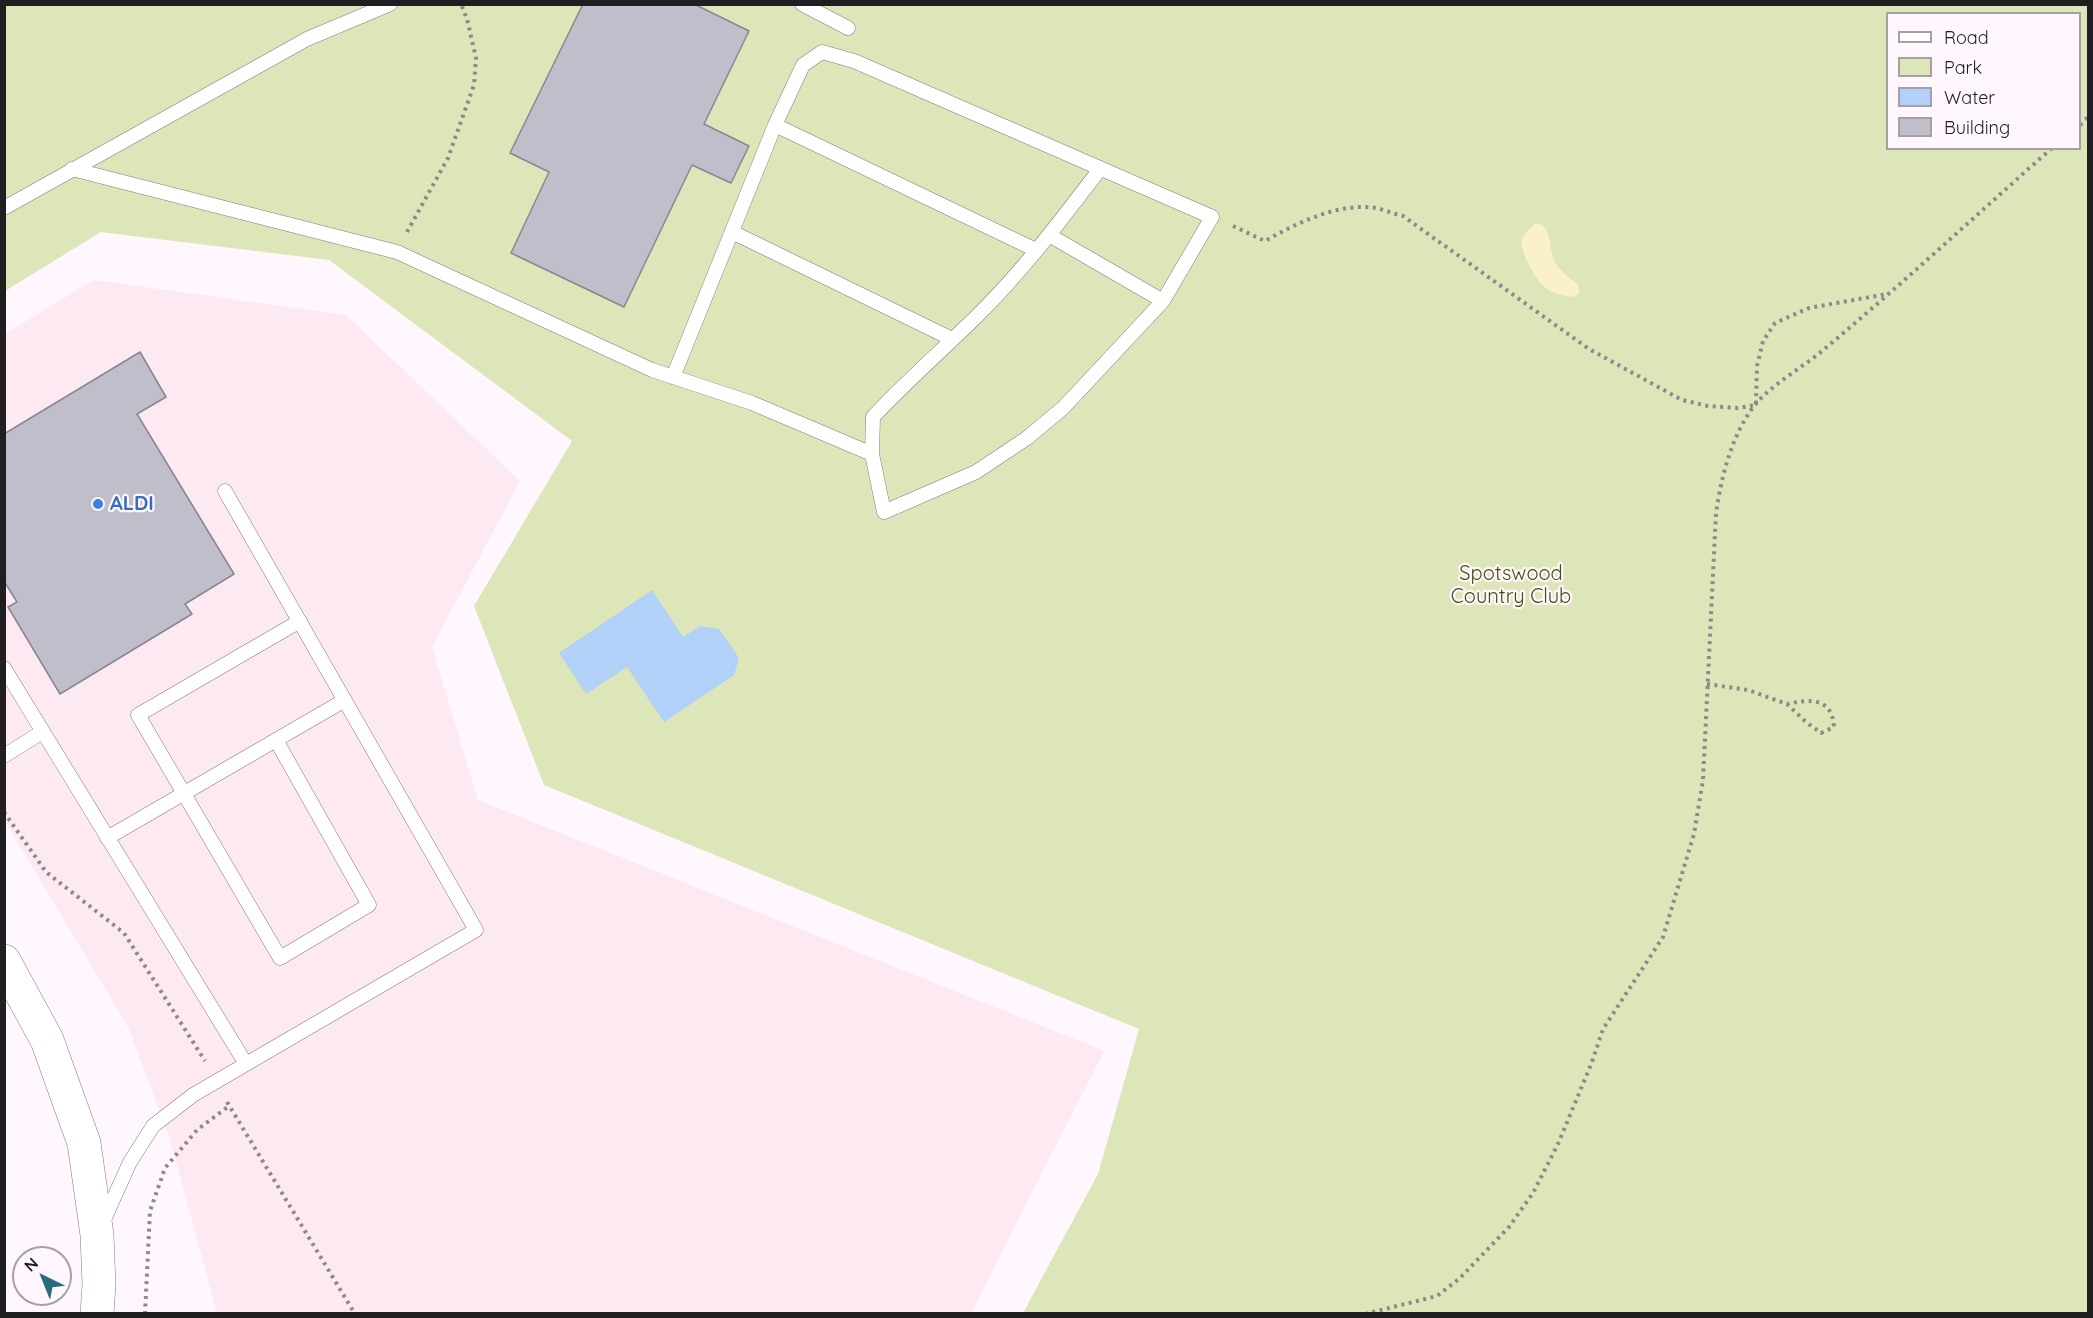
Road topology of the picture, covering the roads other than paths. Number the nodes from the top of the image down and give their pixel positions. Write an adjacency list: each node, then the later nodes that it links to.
1 (390, 4): 5 (lane)
2 (802, 4): 3 (lane)
3 (848, 28)
4 (775, 125): 6 (lane); 8 (lane); 10 (lane)
5 (72, 169): 7 (lane); 13 (lane)
6 (1100, 169): 9 (lane); 11 (lane)
7 (4, 208)
8 (732, 232): 12 (lane); 13 (lane)
9 (1049, 235): 10 (lane); 11 (lane)
10 (1036, 250): 12 (lane)
11 (1163, 302): 14 (lane)
12 (952, 339): 14 (lane)
13 (673, 377): 14 (lane)
14 (872, 454)
15 (225, 491): 16 (lane)
16 (300, 621): 18 (lane); 22 (lane)
17 (4, 668): 19 (lane)
18 (345, 700): 20 (lane); 25 (lane)
19 (42, 732): 21 (lane); 23 (lane)
20 (276, 740): 22 (lane); 22 (lane)
21 (4, 756)
22 (183, 794): 23 (lane)
23 (106, 838): 25 (lane)
24 (4, 961): 26 (street)
25 (246, 1064): 26 (lane)
26 (97, 1235): 27 (street)
27 (97, 1314)

